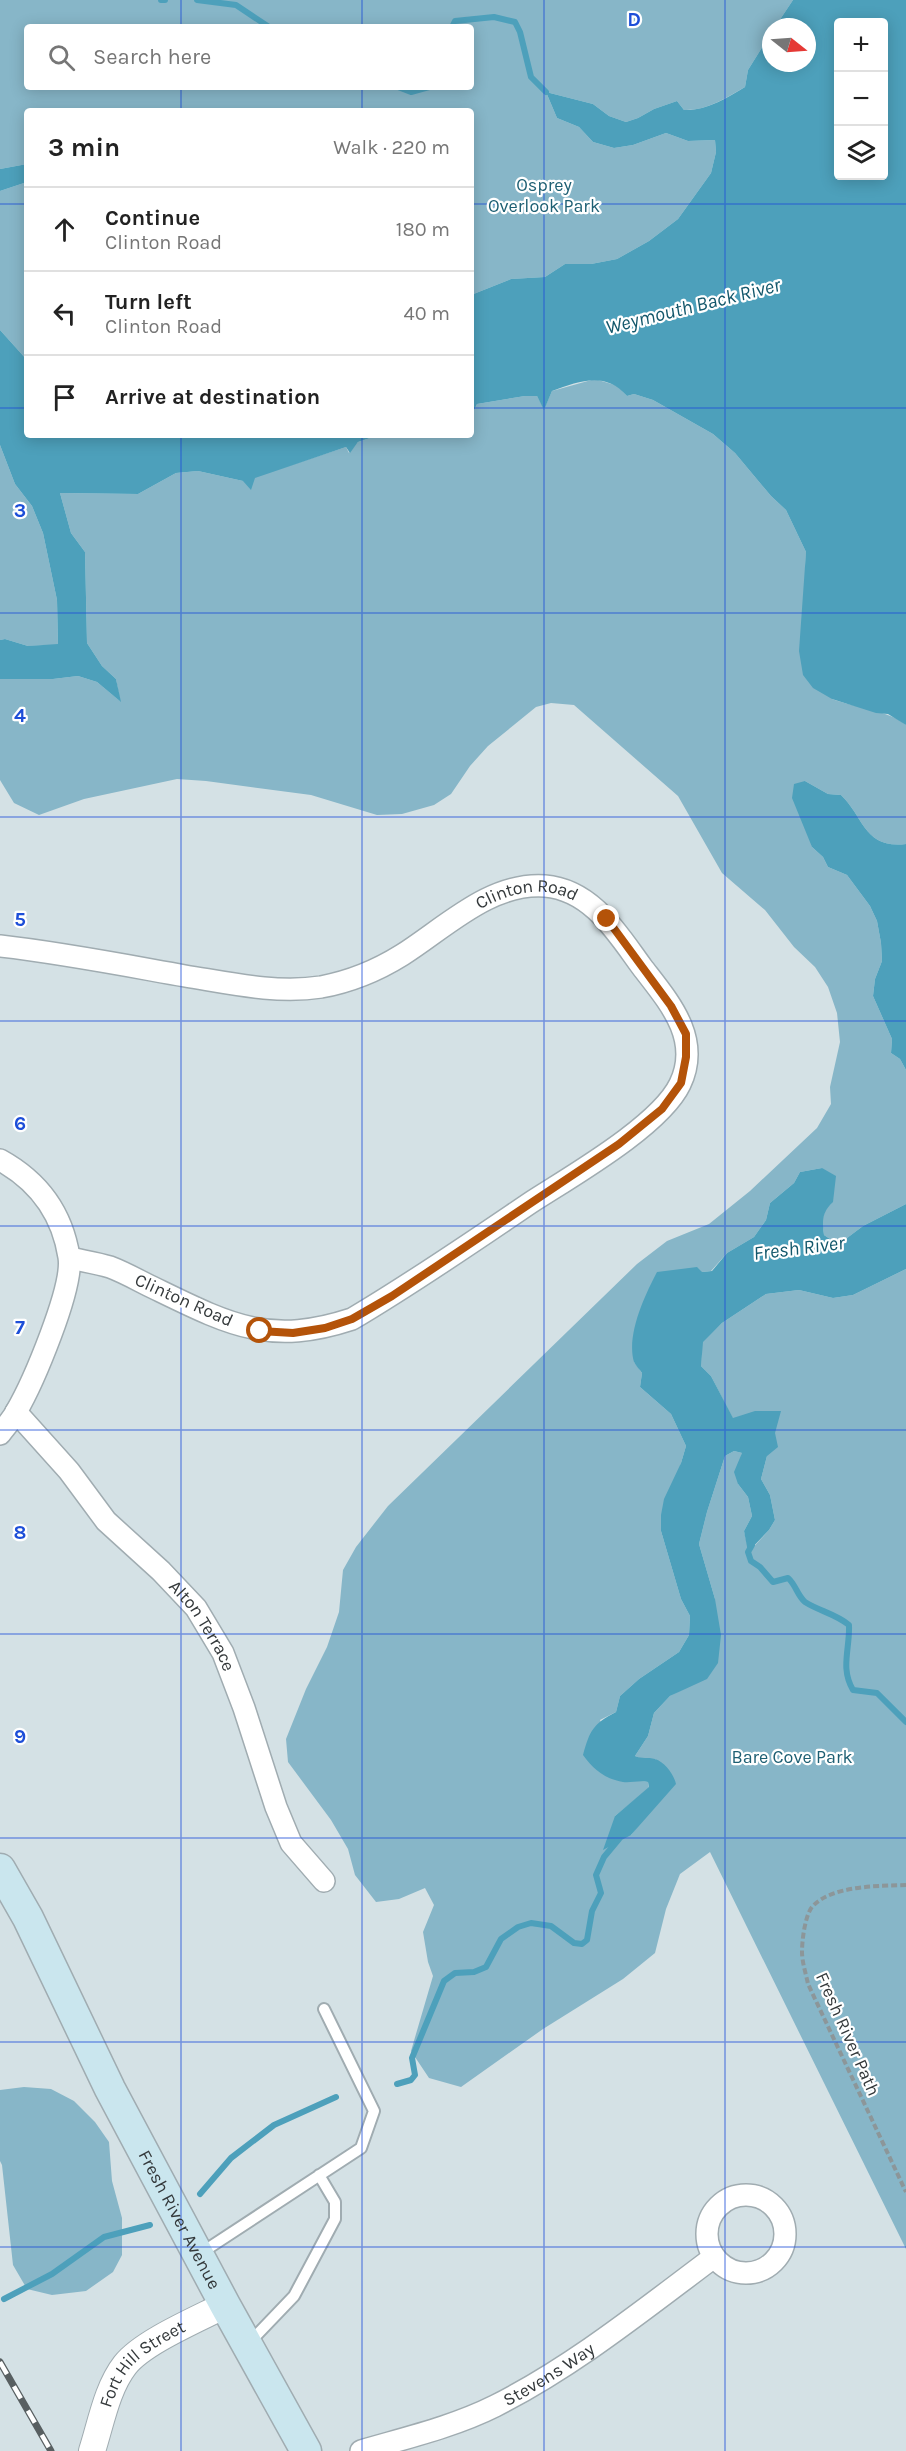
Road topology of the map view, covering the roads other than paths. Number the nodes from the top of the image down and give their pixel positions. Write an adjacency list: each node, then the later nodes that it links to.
1 (0, 946): 3 (street, Clinton Road)
2 (0, 1160): 3 (street)
3 (70, 1258): 4 (street)
4 (16, 1412): 5 (street); 7 (street, Alton Terrace)
5 (0, 1434)
6 (0, 1869): 10 (main road, Fresh River Avenue)
7 (324, 1881)
8 (324, 2009): 9 (lane)
9 (320, 2175): 10 (lane); 13 (lane)
10 (198, 2254): 12 (main road, Fresh River Avenue)
11 (714, 2257): 16 (street, Stevens Way)
12 (225, 2305): 13 (main road, Fresh River Avenue); 14 (street, Fort Hill Street)
13 (247, 2345): 15 (main road, Fresh River Avenue)
14 (92, 2451)
15 (306, 2451)
16 (361, 2451)

